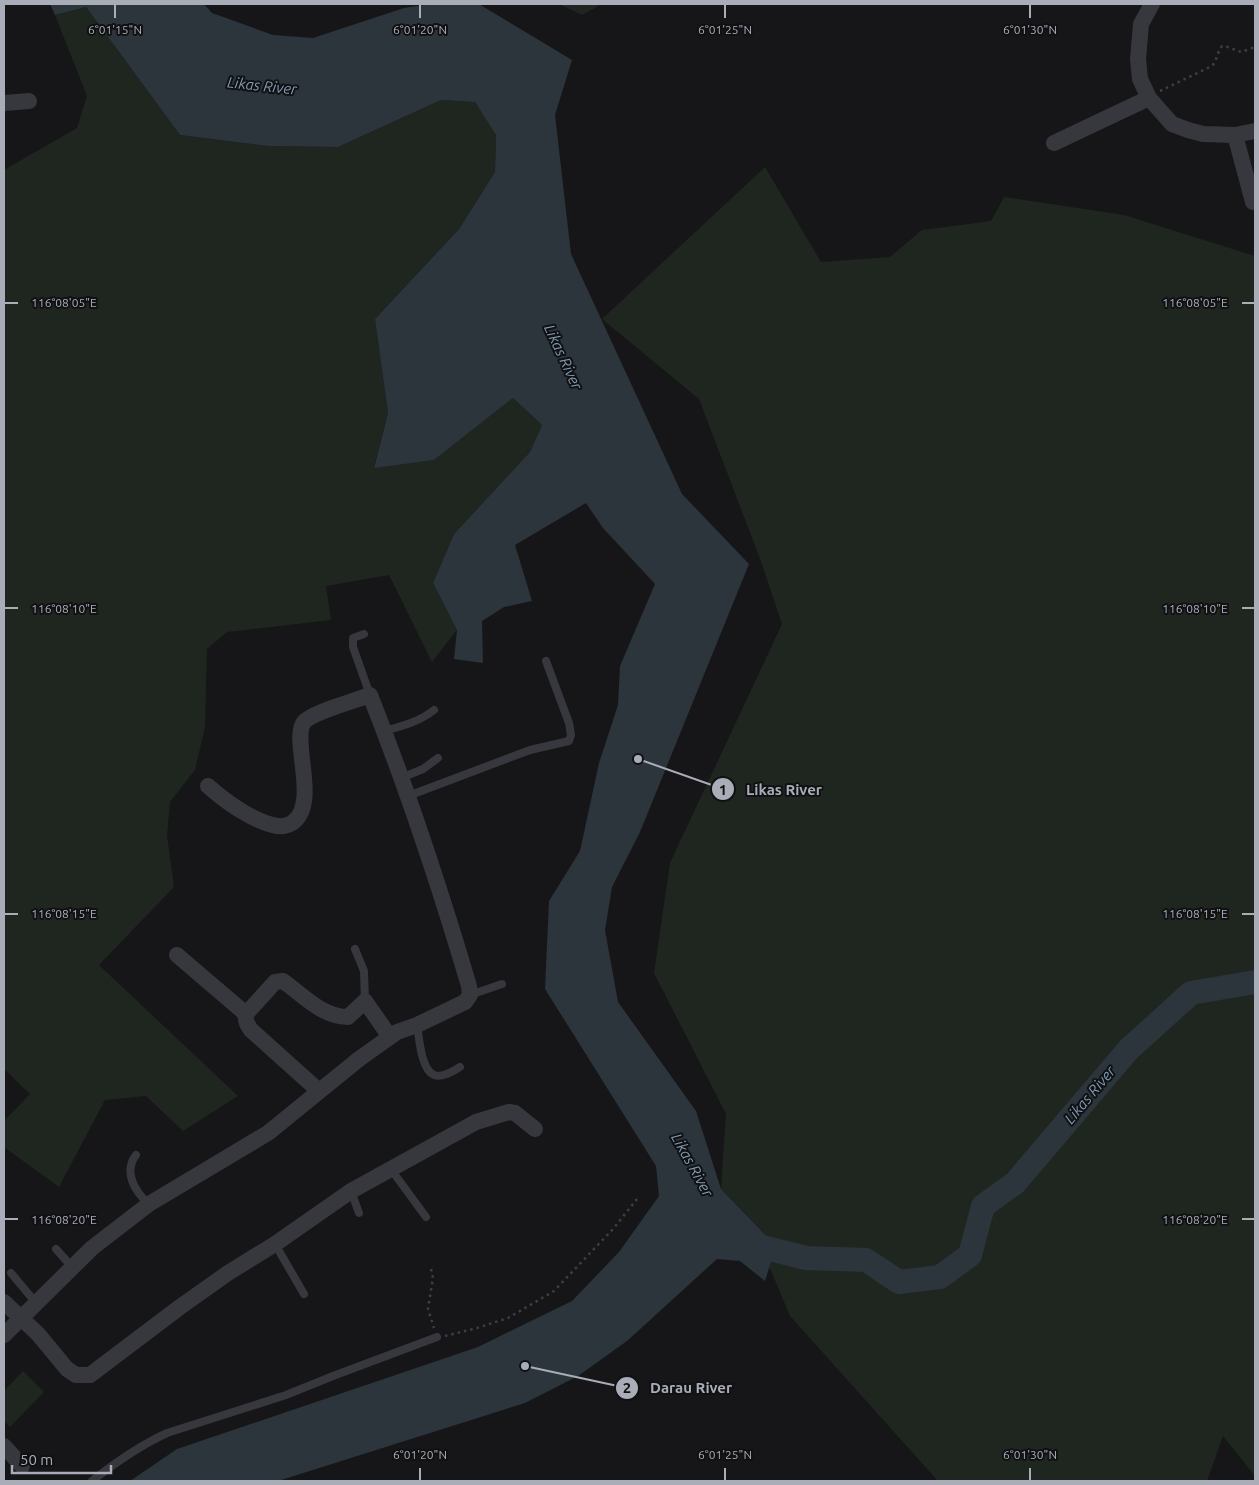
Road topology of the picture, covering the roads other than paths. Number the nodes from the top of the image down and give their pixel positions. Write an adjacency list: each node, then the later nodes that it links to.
1 (1152, 4): 2 (street)
2 (1148, 98): 6 (street); 7 (street)
3 (29, 101): 4 (street)
4 (4, 103)
5 (1255, 131): 6 (street)
6 (1235, 135): 8 (street)
7 (1054, 143)
8 (1253, 202)
9 (364, 634): 11 (lane)
10 (546, 661): 17 (lane)
11 (370, 696): 13 (street); 16 (street)
12 (434, 710): 13 (lane)
13 (384, 731): 15 (street)
14 (438, 758): 15 (lane)
15 (401, 778): 17 (street)
16 (208, 786)
17 (408, 796): 21 (street)
18 (356, 949): 22 (lane)
19 (177, 955): 23 (street)
20 (502, 984): 21 (lane)
21 (470, 996): 24 (street)
22 (365, 1001): 23 (street); 25 (street)
23 (246, 1014): 27 (street)
24 (417, 1024): 25 (street); 26 (lane)
25 (390, 1037): 27 (street)
26 (460, 1067)
27 (319, 1091): 32 (street)
28 (535, 1129): 30 (street)
29 (136, 1155): 32 (lane)
30 (390, 1168): 31 (street); 34 (lane)
31 (351, 1191): 33 (lane); 35 (street)
32 (149, 1204): 37 (street)
33 (358, 1214)
34 (426, 1217)
35 (275, 1244): 39 (lane); 42 (street)
36 (56, 1249): 37 (lane)
37 (72, 1267): 41 (street)
38 (11, 1274): 41 (lane)
39 (304, 1294)
40 (4, 1302): 42 (street)
41 (36, 1303): 42 (street)
42 (20, 1319): 43 (street)
43 (4, 1335)
44 (437, 1338): 47 (lane)
45 (4, 1446): 46 (street)
46 (22, 1466)
47 (92, 1481)

